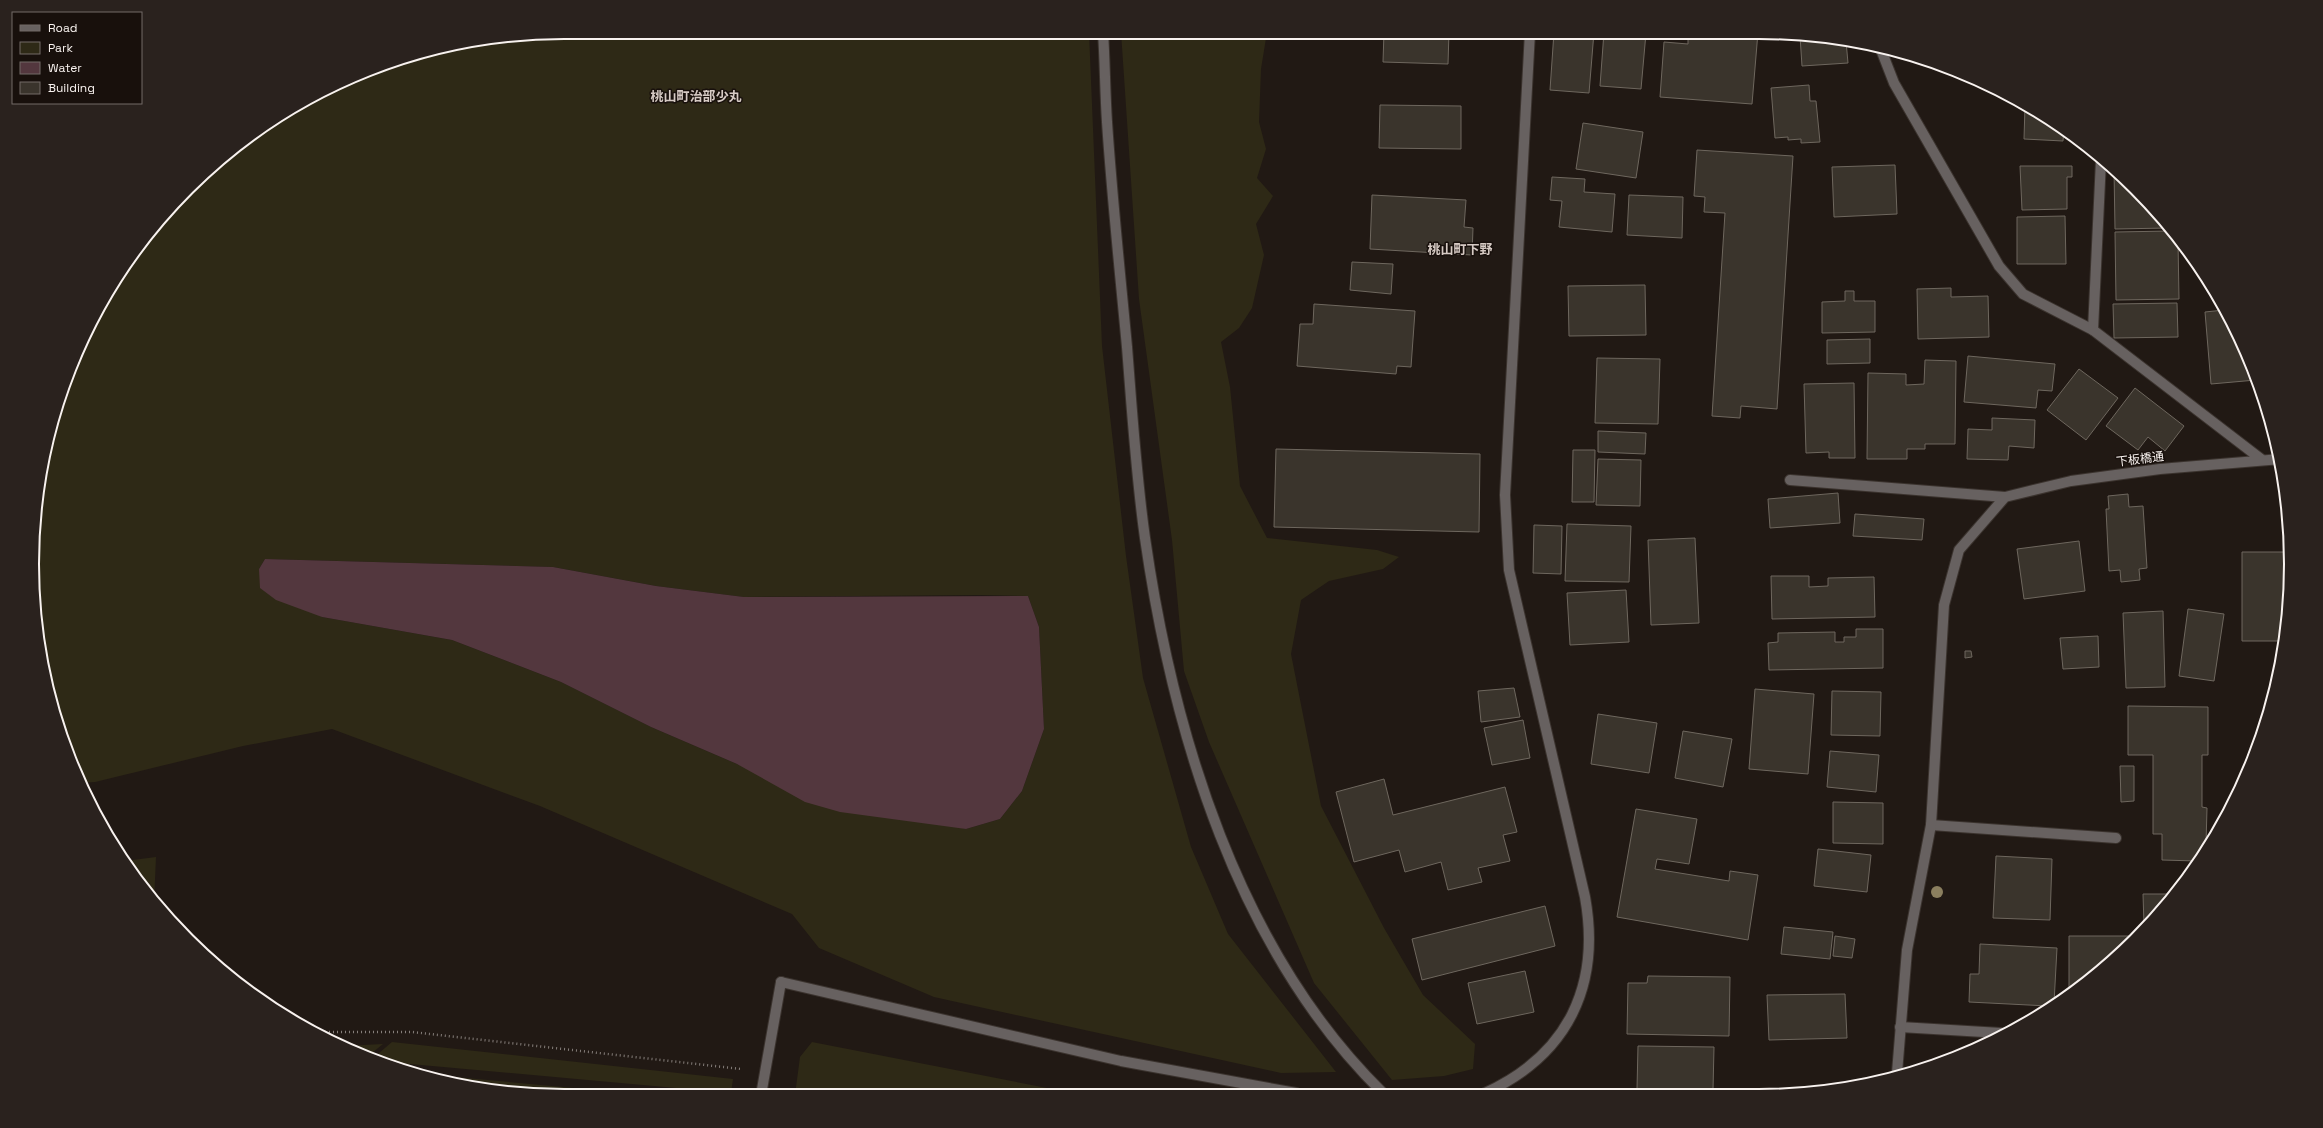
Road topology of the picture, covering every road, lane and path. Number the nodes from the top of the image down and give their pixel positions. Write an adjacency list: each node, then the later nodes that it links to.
1 (1103, 39): 19 (street)
2 (1530, 39): 20 (street)
3 (1883, 54): 5 (street)
4 (2101, 165): 5 (street)
5 (2093, 330): 6 (street)
6 (2262, 459): 7 (street, 下板橋通); 9 (street, 下板橋通)
7 (2273, 459)
8 (1790, 480): 9 (street, 下板橋通)
9 (2005, 497): 10 (street)
10 (1931, 825): 11 (street); 12 (street)
11 (2116, 838)
12 (1900, 1027): 14 (street); 16 (street)
13 (326, 1032): 15 (path)
14 (1996, 1033)
15 (743, 1070)
16 (1897, 1070)
17 (763, 1089): 18 (street)
18 (1274, 1089)
19 (1379, 1089)
20 (1493, 1089)

